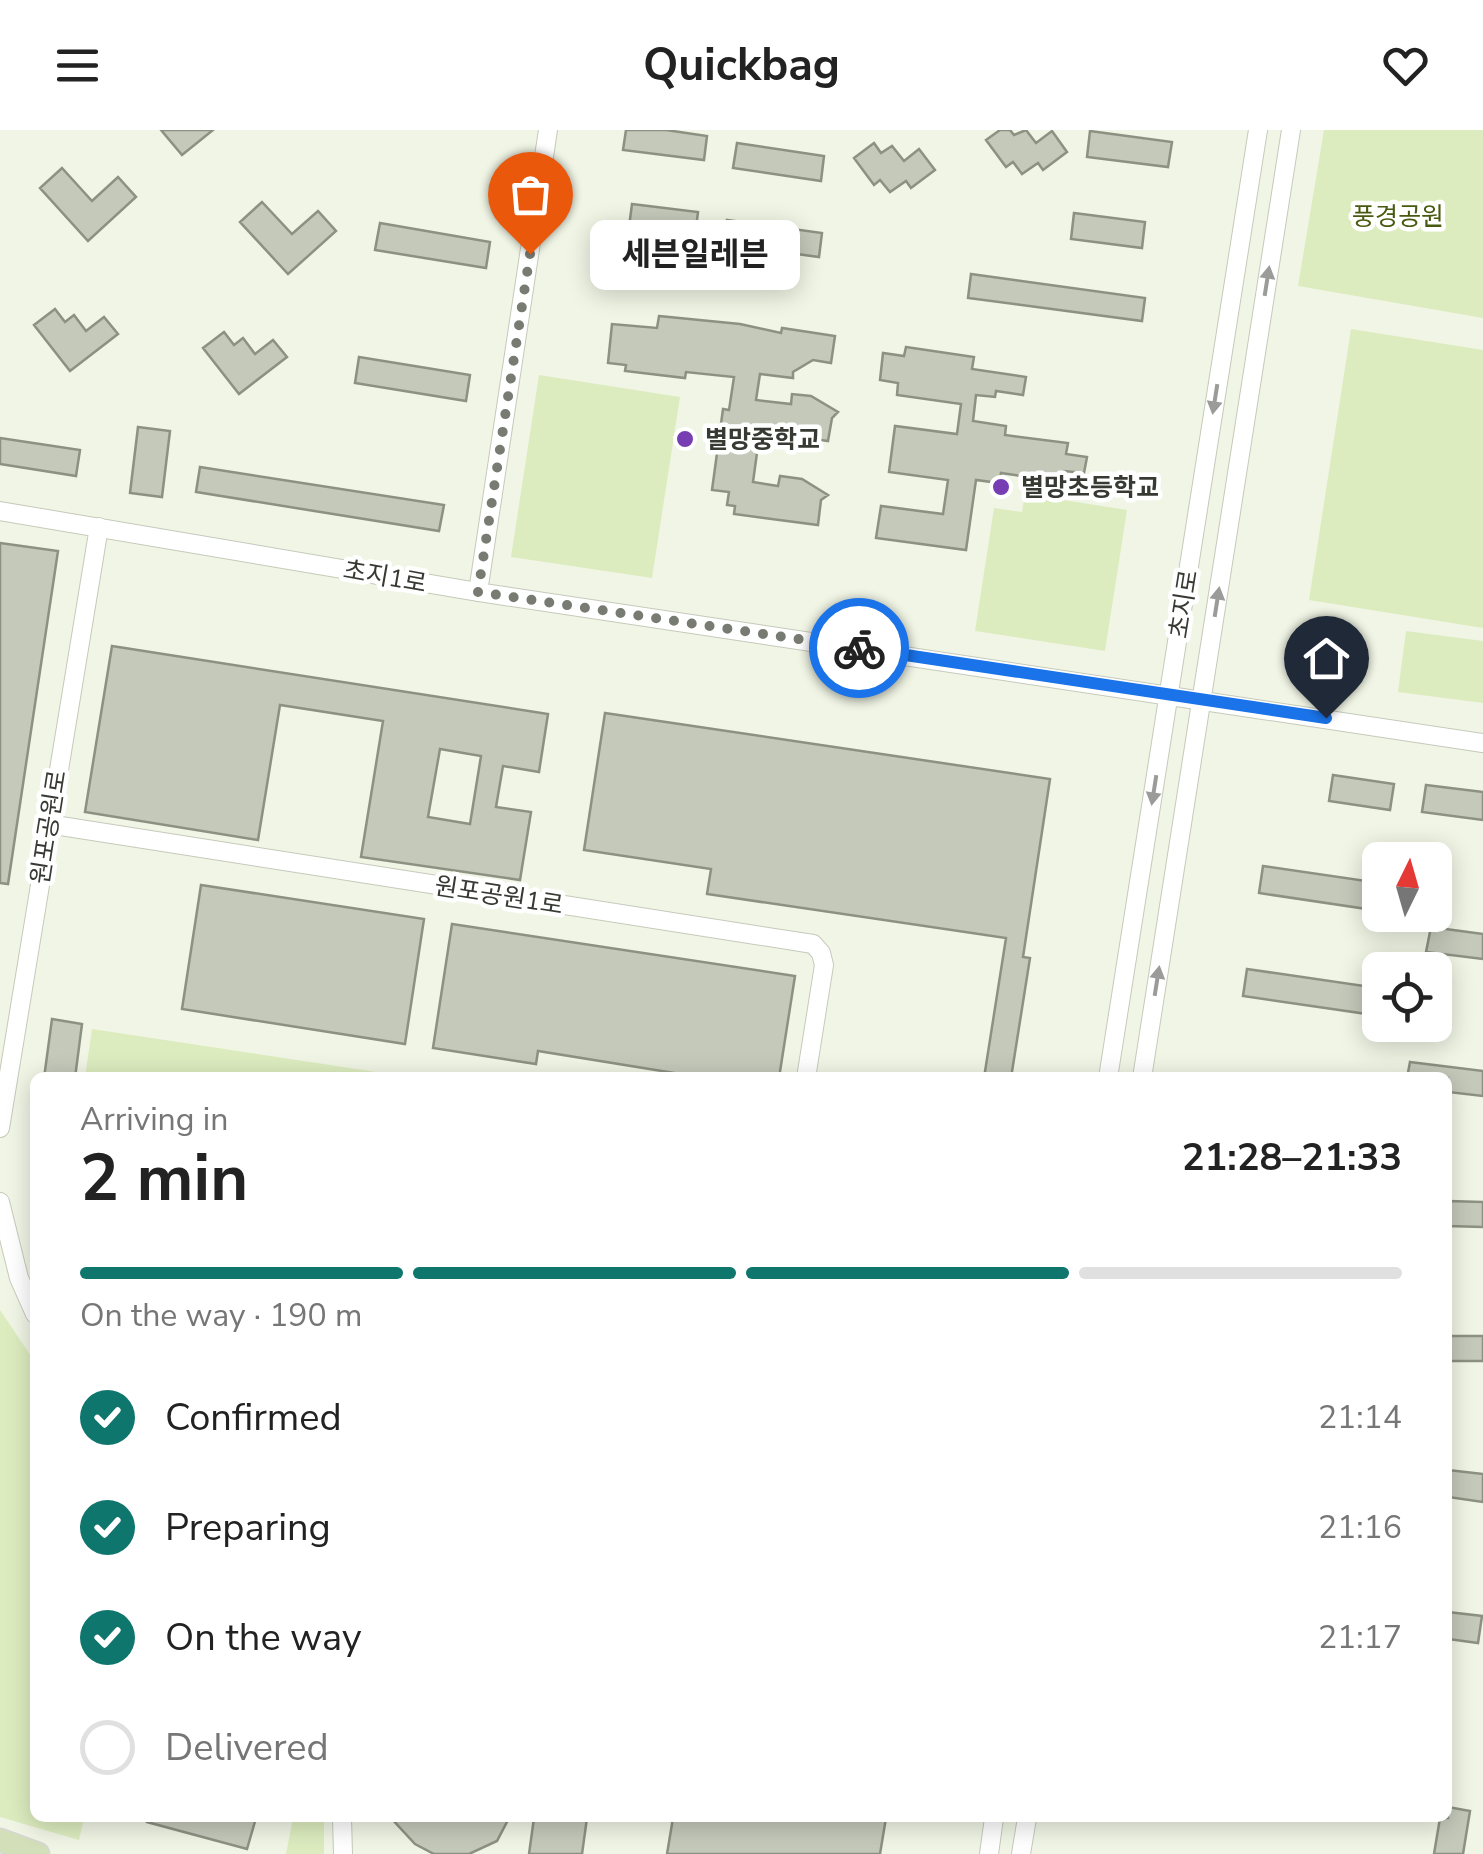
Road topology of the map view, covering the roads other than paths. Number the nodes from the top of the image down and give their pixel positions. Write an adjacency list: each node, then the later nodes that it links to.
1 (548, 130): 6 (street)
2 (1258, 130): 7 (street, 초지로, one-way to 7)
3 (1290, 130): 8 (street, 초지로, one-way to 3)
4 (0, 512): 5 (street, 초지1로)
5 (98, 527): 6 (street, 초지1로); 10 (street, 원포공원로)
6 (478, 592): 7 (street, 초지1로)
7 (1169, 694): 8 (street, 초지1로); 12 (street, 초지로, one-way to 12)
8 (1202, 699): 9 (street, 초지1로); 13 (street, 초지로, one-way to 8)
9 (1483, 742)
10 (48, 824): 11 (street, 원포공원1로); 14 (street, 원포공원로)
11 (807, 1072)
12 (1109, 1072)
13 (1143, 1072)
14 (0, 1128)
15 (0, 1202): 16 (street)
16 (30, 1303)
17 (342, 1822): 23 (street)
18 (993, 1822): 24 (street)
19 (1025, 1822): 25 (street)
20 (0, 1843): 21 (main road); 22 (main road)
21 (26, 1854)
22 (38, 1854)
23 (343, 1854)
24 (989, 1854)
25 (1021, 1854)

